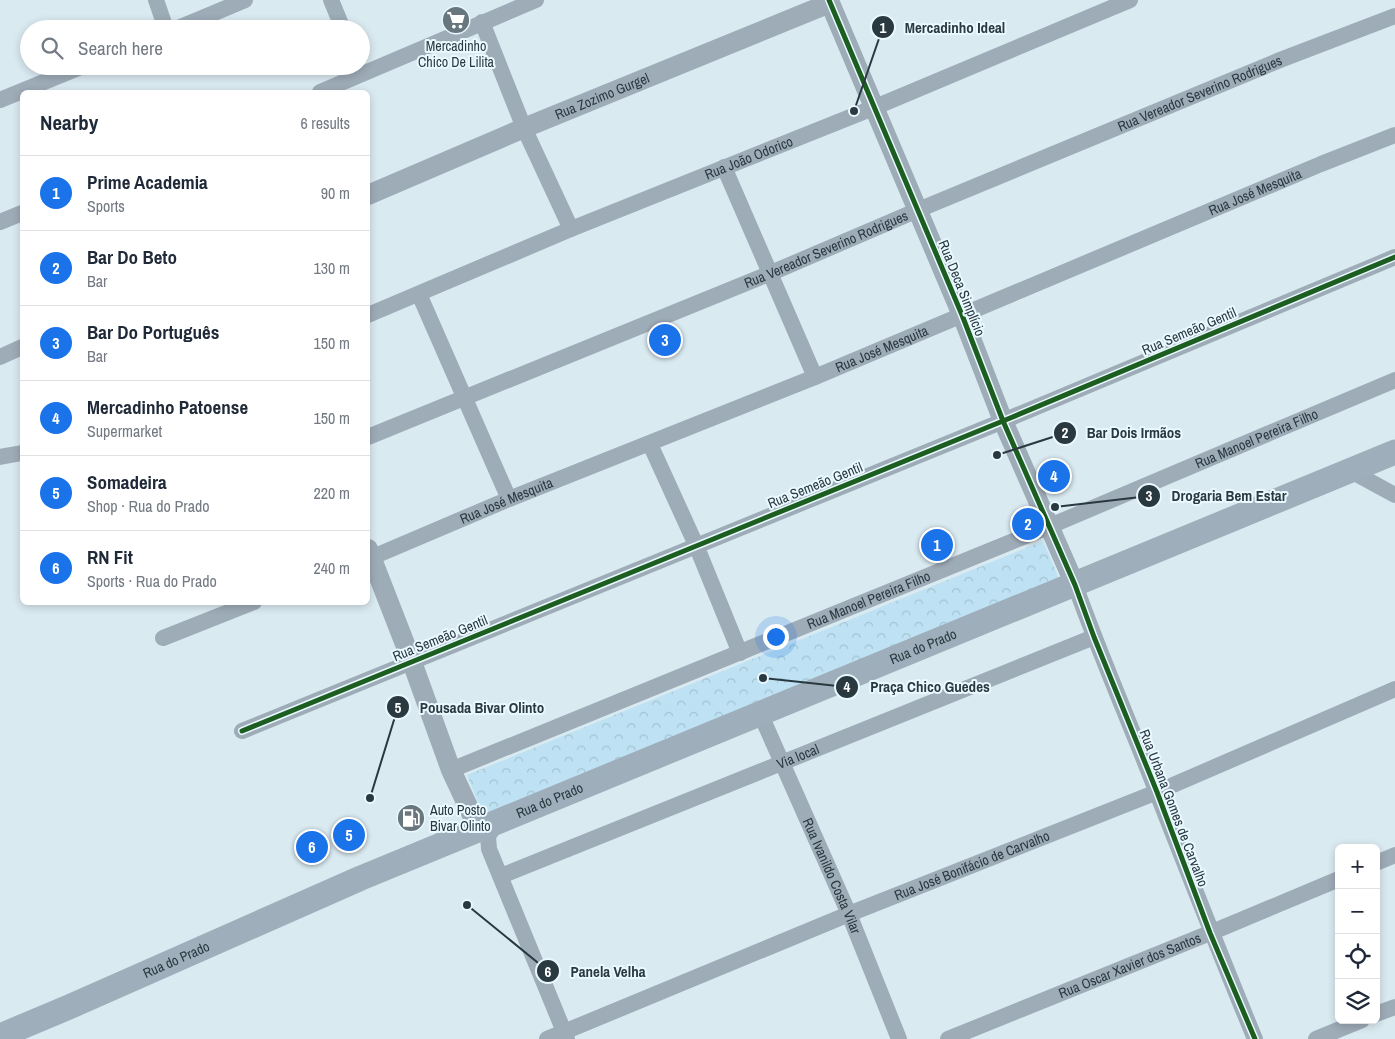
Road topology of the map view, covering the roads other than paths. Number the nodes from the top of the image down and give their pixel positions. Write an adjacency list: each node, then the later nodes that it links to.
1 (156, 0): 8 (street)
2 (246, 0): 9 (street)
3 (331, 0): 10 (street)
4 (536, 0): 11 (street)
5 (1130, 0): 19 (street, Rua João Odorico)
6 (833, 1): 19 (street, Rua Deca Simplício); 20 (street, Rua Zozimo Gurgel)
7 (1395, 16): 24 (street, Rua Vereador Severino Rodrigues)
8 (163, 20)
9 (198, 20)
10 (339, 20)
11 (482, 22): 12 (street); 20 (street)
12 (370, 66)
13 (61, 75): 15 (street)
14 (351, 75): 16 (street)
15 (24, 90)
16 (324, 90)
17 (20, 92): 18 (street)
18 (0, 100)
19 (873, 108): 22 (street, Rua João Odorico); 24 (street, Rua Deca Simplício)
20 (524, 128): 23 (street, Rua Zozimo Gurgel); 27 (street)
21 (1395, 136): 32 (street, Rua José Mesquita)
22 (724, 167): 27 (street, Rua João Odorico); 29 (street)
23 (370, 194)
24 (918, 210): 29 (street, Rua Vereador Severino Rodrigues); 32 (street, Rua Deca Simplício)
25 (20, 214): 26 (street)
26 (0, 222)
27 (571, 229): 30 (street, Rua João Odorico)
28 (1395, 257): 38 (street, Rua Semeão Gentil)
29 (771, 273): 35 (street); 37 (street, Rua Vereador Severino Rodrigues)
30 (419, 294): 31 (street, Rua João Odorico); 37 (street)
31 (370, 314)
32 (962, 315): 35 (street, Rua José Mesquita); 38 (street, Rua Deca Simplício)
33 (20, 347): 34 (street)
34 (0, 357)
35 (815, 376): 40 (street, Rua José Mesquita)
36 (1395, 380): 47 (street, Rua Manoel Pereira Filho)
37 (465, 397): 39 (street, Rua Vereador Severino Rodrigues); 46 (street)
38 (1003, 421): 47 (street, Rua Deca Simplício); 48 (street, Rua Semeão Gentil)
39 (370, 436)
40 (650, 444): 46 (street, Rua José Mesquita); 48 (street)
41 (1395, 452): 44 (main road, Rua do Prado)
42 (20, 453): 43 (street)
43 (0, 457)
44 (1349, 470): 45 (street); 51 (main road, Rua do Prado)
45 (1395, 495)
46 (509, 499): 49 (street, Rua José Mesquita)
47 (1050, 526): 51 (street, Rua Deca Simplício); 55 (street, Rua Manoel Pereira Filho)
48 (696, 545): 55 (street); 56 (street, Rua Semeão Gentil)
49 (370, 554)
50 (370, 560): 56 (street)
51 (1074, 585): 53 (street, Rua Urbana Gomes de Carvalho); 58 (main road, Rua do Prado)
52 (246, 605): 54 (street)
53 (1094, 637): 60 (street, Via local); 62 (street, Rua Urbana Gomes de Carvalho)
54 (163, 638)
55 (740, 653): 61 (street, Rua Manoel Pereira Filho)
56 (412, 662): 59 (street, Rua Semeão Gentil); 61 (street)
57 (1395, 689): 62 (street, Rua José Bonifácio de Carvalho)
58 (760, 713): 60 (street, Rua Ivanildo Costa Vilar); 63 (main road, Rua do Prado)
59 (242, 731)
60 (782, 764): 66 (street, Via local); 68 (street, Rua Ivanildo Costa Vilar)
61 (451, 770): 63 (street)
62 (1157, 792): 68 (street, Rua José Bonifácio de Carvalho); 69 (street, Rua Urbana Gomes de Carvalho)
63 (481, 835): 66 (street); 73 (main road, Rua do Prado)
64 (1395, 855): 65 (street)
65 (1380, 861)
66 (501, 876): 74 (street)
67 (1335, 881): 69 (street, Rua Oscar Xavier dos Santos)
68 (849, 914): 74 (street, Rua José Bonifácio de Carvalho); 76 (street, Rua Ivanildo Costa Vilar)
69 (1210, 933): 77 (street, Rua Oscar Xavier dos Santos); 78 (street, Rua Urbana Gomes de Carvalho)
70 (1395, 1007): 71 (street)
71 (1380, 1013)
72 (1352, 1024): 79 (street)
73 (0, 1036)
74 (566, 1036): 75 (street, Rua José Bonifácio de Carvalho)
75 (547, 1039)
76 (899, 1039)
77 (948, 1039)
78 (1255, 1039)
79 (1316, 1039)

